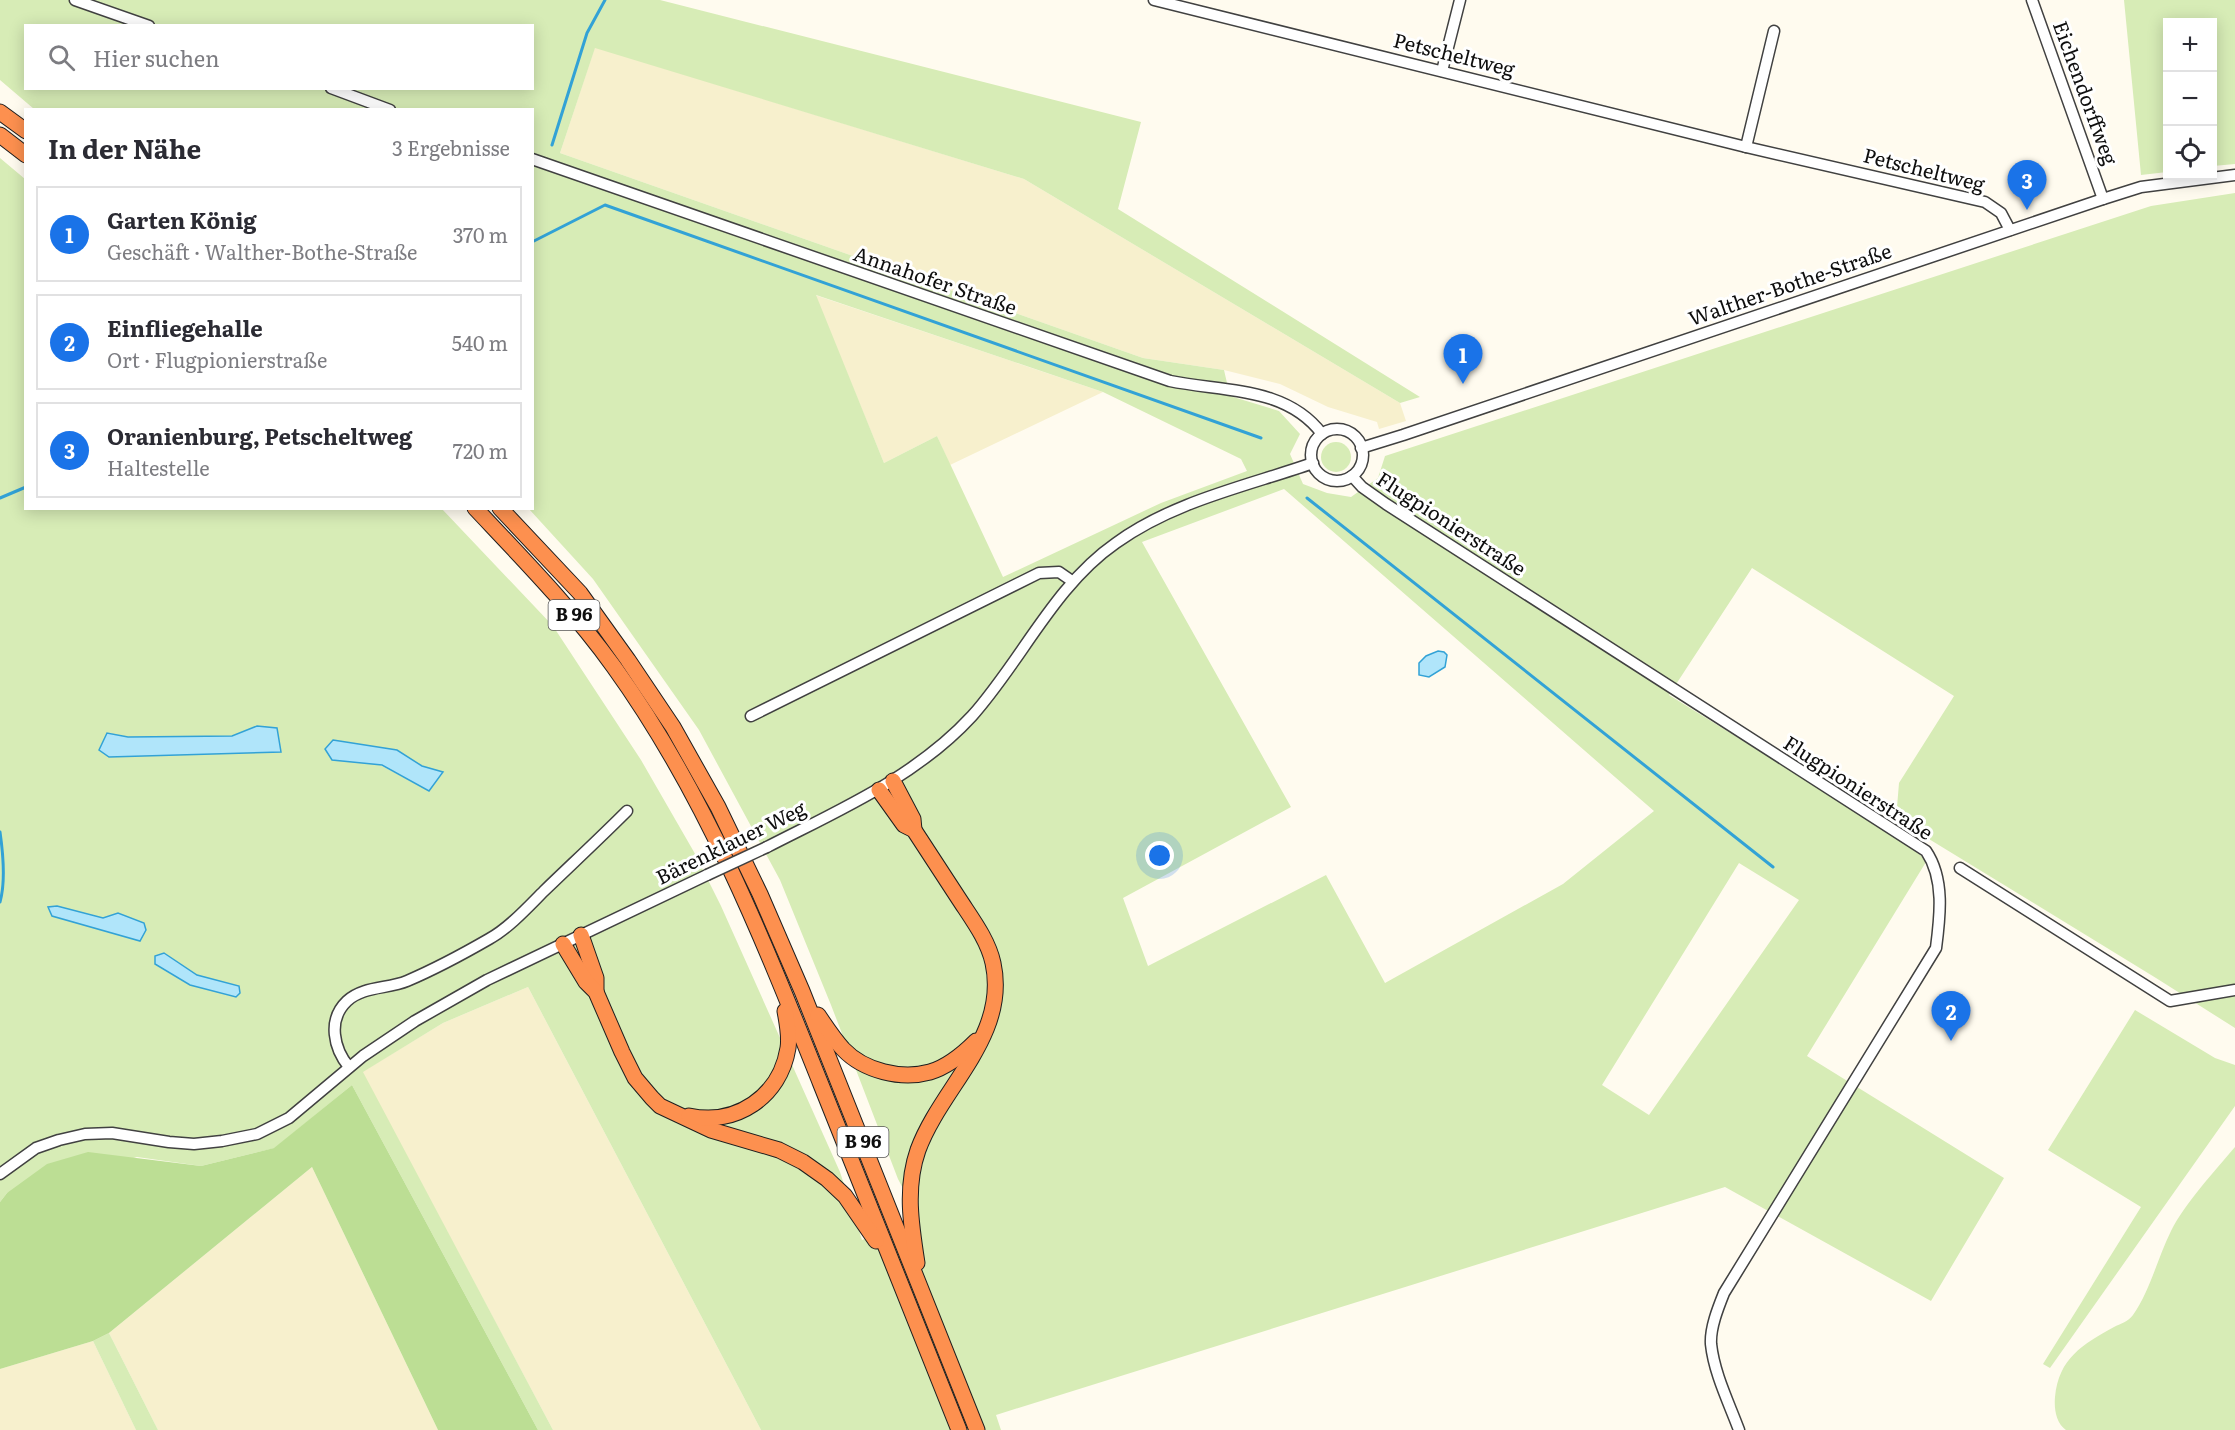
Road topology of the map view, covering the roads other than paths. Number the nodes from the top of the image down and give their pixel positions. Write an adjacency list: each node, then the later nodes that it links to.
1 (75, 0): 5 (street)
2 (1154, 0): 7 (street, Petscheltweg)
3 (1460, 0): 7 (street)
4 (2032, 0): 17 (street, Eichendorffweg)
5 (143, 24)
6 (1774, 31): 13 (street)
7 (1442, 71): 13 (street, Petscheltweg)
8 (335, 90): 9 (street)
9 (385, 108)
10 (0, 112): 11 (highway)
11 (24, 130)
12 (0, 135): 14 (highway)
13 (1746, 147): 18 (street, Petscheltweg)
14 (24, 153)
15 (534, 160): 19 (street, Annahofer Straße)
16 (2235, 175): 17 (street, Walther-Bothe-Straße)
17 (2103, 199): 18 (street, Walther-Bothe-Straße)
18 (2010, 230): 20 (street, Walther-Bothe-Straße)
19 (1322, 434): 20 (street); 21 (street)
20 (1361, 448): 22 (street)
21 (1313, 463): 22 (street); 25 (street, Bärenklauer Weg)
22 (1352, 476): 46 (street, Flugpionierstraße)
23 (477, 510): 34 (highway, B 96)
24 (502, 510): 36 (highway, B 96)
25 (1072, 581): 26 (street); 27 (street, Bärenklauer Weg)
26 (751, 717)
27 (893, 781): 28 (street, Bärenklauer Weg); 30 (highway)
28 (879, 790): 30 (highway); 32 (street, Bärenklauer Weg, bridge)
29 (627, 812): 39 (street)
30 (914, 830): 38 (highway)
31 (1960, 868): 35 (street)
32 (581, 935): 33 (street, Bärenklauer Weg); 37 (highway)
33 (563, 944): 37 (highway); 39 (street, Bärenklauer Weg)
34 (779, 978): 40 (highway); 42 (highway, B 96)
35 (2235, 990)
36 (802, 991): 38 (highway); 43 (highway, B 96)
37 (596, 992): 40 (highway)
38 (983, 1035): 43 (highway)
39 (349, 1067): 41 (street, Bärenklauer Weg)
40 (674, 1112): 42 (highway)
41 (0, 1174)
42 (898, 1277): 44 (highway, B 96)
43 (922, 1292): 45 (highway, B 96)
44 (959, 1430)
45 (977, 1430)
46 (1739, 1430)

